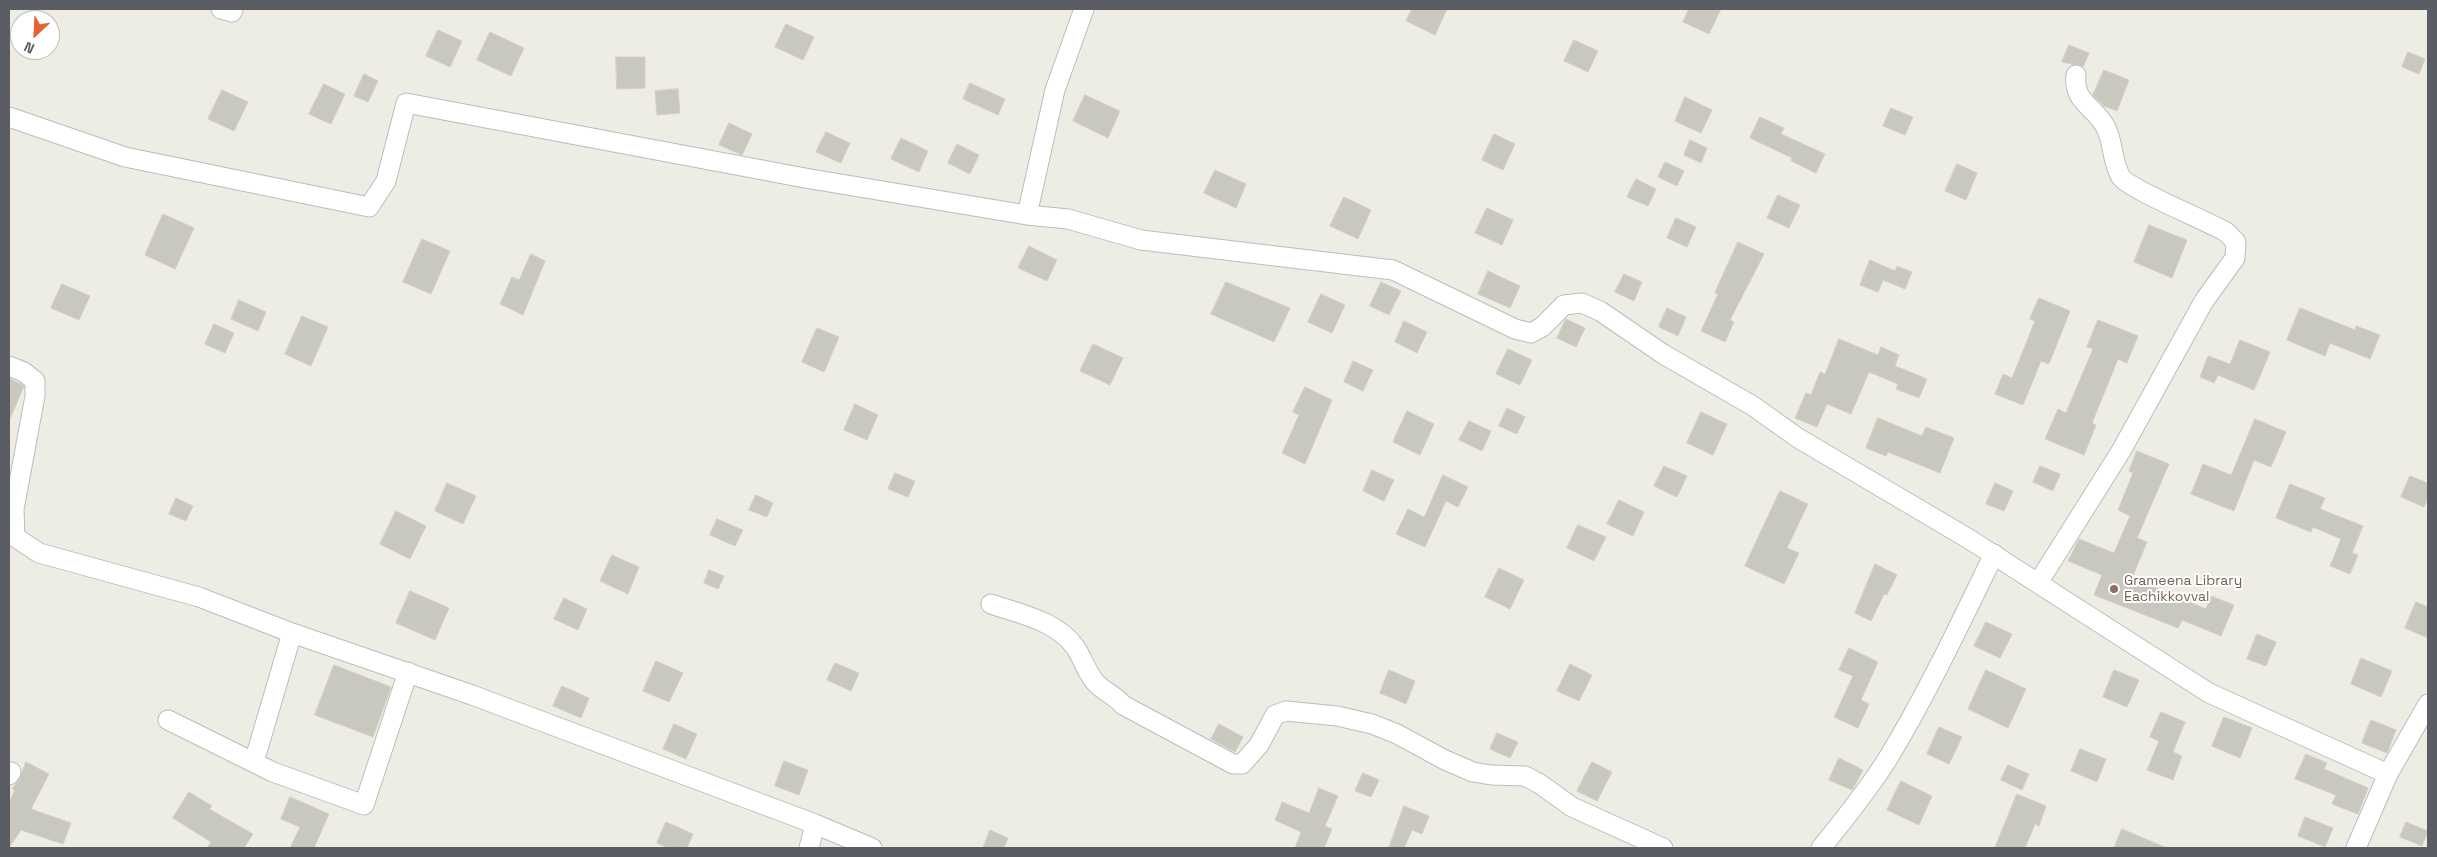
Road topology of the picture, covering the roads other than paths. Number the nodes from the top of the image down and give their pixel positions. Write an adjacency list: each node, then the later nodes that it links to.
1 (221, 9): 2 (street)
2 (233, 9)
3 (1084, 9): 6 (street)
4 (2076, 75): 9 (street)
5 (9, 117): 6 (street)
6 (1027, 215): 8 (street)
7 (9, 366): 11 (street)
8 (1994, 554): 9 (street); 21 (street)
9 (2038, 583): 16 (street)
10 (991, 604): 20 (street)
11 (292, 633): 12 (street); 15 (street)
12 (408, 672): 15 (street); 17 (street)
13 (2428, 704): 16 (street)
14 (168, 720): 15 (street)
15 (254, 762)
16 (2388, 774): 22 (street)
17 (815, 824): 18 (street); 19 (street)
18 (809, 848)
19 (872, 848)
20 (1663, 848)
21 (1821, 848)
22 (2356, 848)

